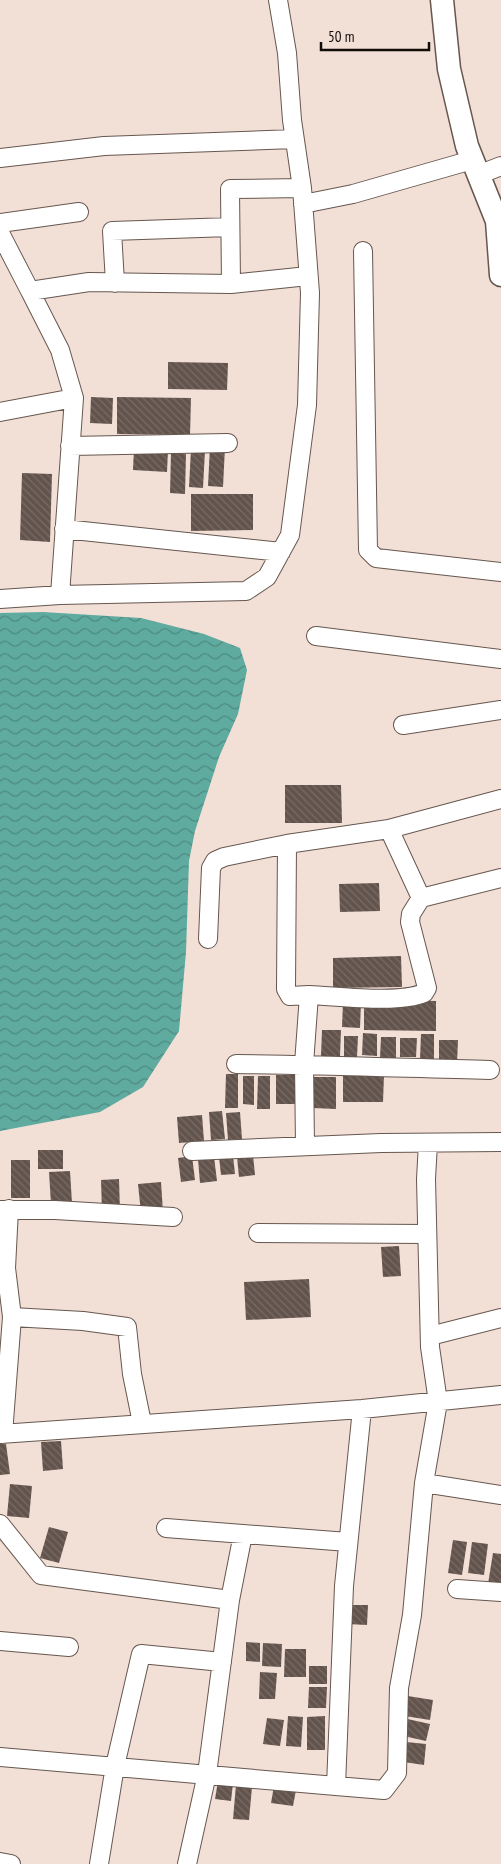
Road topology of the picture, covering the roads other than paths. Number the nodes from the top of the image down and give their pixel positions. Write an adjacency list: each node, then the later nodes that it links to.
1 (278, 0): 3 (street)
2 (442, 0): 6 (main road)
3 (294, 139): 4 (street); 7 (street)
4 (0, 158)
5 (501, 166): 6 (street)
6 (475, 168): 7 (street); 13 (main road)
7 (302, 196): 10 (street); 14 (street)
8 (79, 212): 9 (street)
9 (0, 223)
10 (230, 227): 15 (street); 16 (street)
11 (0, 233): 17 (street)
12 (363, 251): 24 (street)
13 (500, 261)
14 (308, 276): 16 (street); 23 (street)
15 (115, 283): 16 (street); 17 (street)
16 (231, 284)
17 (30, 292): 18 (street)
18 (74, 398): 19 (street); 21 (street)
19 (0, 412)
20 (228, 443): 21 (street)
21 (70, 446): 22 (street)
22 (64, 529): 23 (street); 25 (street)
23 (281, 552): 25 (street)
24 (501, 572)
25 (60, 595): 26 (street)
26 (0, 599)
27 (316, 636): 28 (street)
28 (501, 659)
29 (501, 710): 30 (street)
30 (403, 725)
31 (501, 799): 32 (street)
32 (389, 829): 33 (street); 35 (street)
33 (287, 844): 36 (street); 37 (street)
34 (501, 878): 35 (street)
35 (417, 905): 37 (street)
36 (208, 939)
37 (309, 995): 39 (street)
38 (236, 1064): 39 (street)
39 (304, 1064): 40 (street); 43 (street)
40 (490, 1070)
41 (501, 1142): 42 (street)
42 (428, 1143): 43 (street); 48 (street)
43 (305, 1146): 44 (street)
44 (192, 1151)
45 (4, 1210): 46 (street); 49 (street)
46 (172, 1216)
47 (258, 1233): 48 (street)
48 (427, 1234): 51 (street)
49 (12, 1317): 55 (street); 56 (street)
50 (501, 1318): 51 (street)
51 (430, 1336): 53 (street)
52 (501, 1395): 53 (street)
53 (438, 1402): 54 (street); 57 (street)
54 (362, 1409): 55 (street); 62 (street)
55 (142, 1423): 56 (street)
56 (1, 1434)
57 (424, 1483): 58 (street); 72 (street)
58 (501, 1495)
59 (0, 1524): 65 (street)
60 (166, 1528): 61 (street)
61 (243, 1534): 62 (street); 65 (street)
62 (348, 1542): 72 (street)
63 (457, 1589): 64 (street)
64 (501, 1592)
65 (230, 1600): 68 (street)
66 (0, 1641): 67 (street)
67 (69, 1648)
68 (222, 1662): 70 (street); 71 (street)
69 (0, 1757): 70 (street)
70 (115, 1766): 71 (street); 75 (street)
71 (207, 1774): 72 (street); 76 (street)
72 (336, 1786)
73 (0, 1862): 74 (street)
74 (11, 1864)
75 (99, 1864)
76 (188, 1864)

